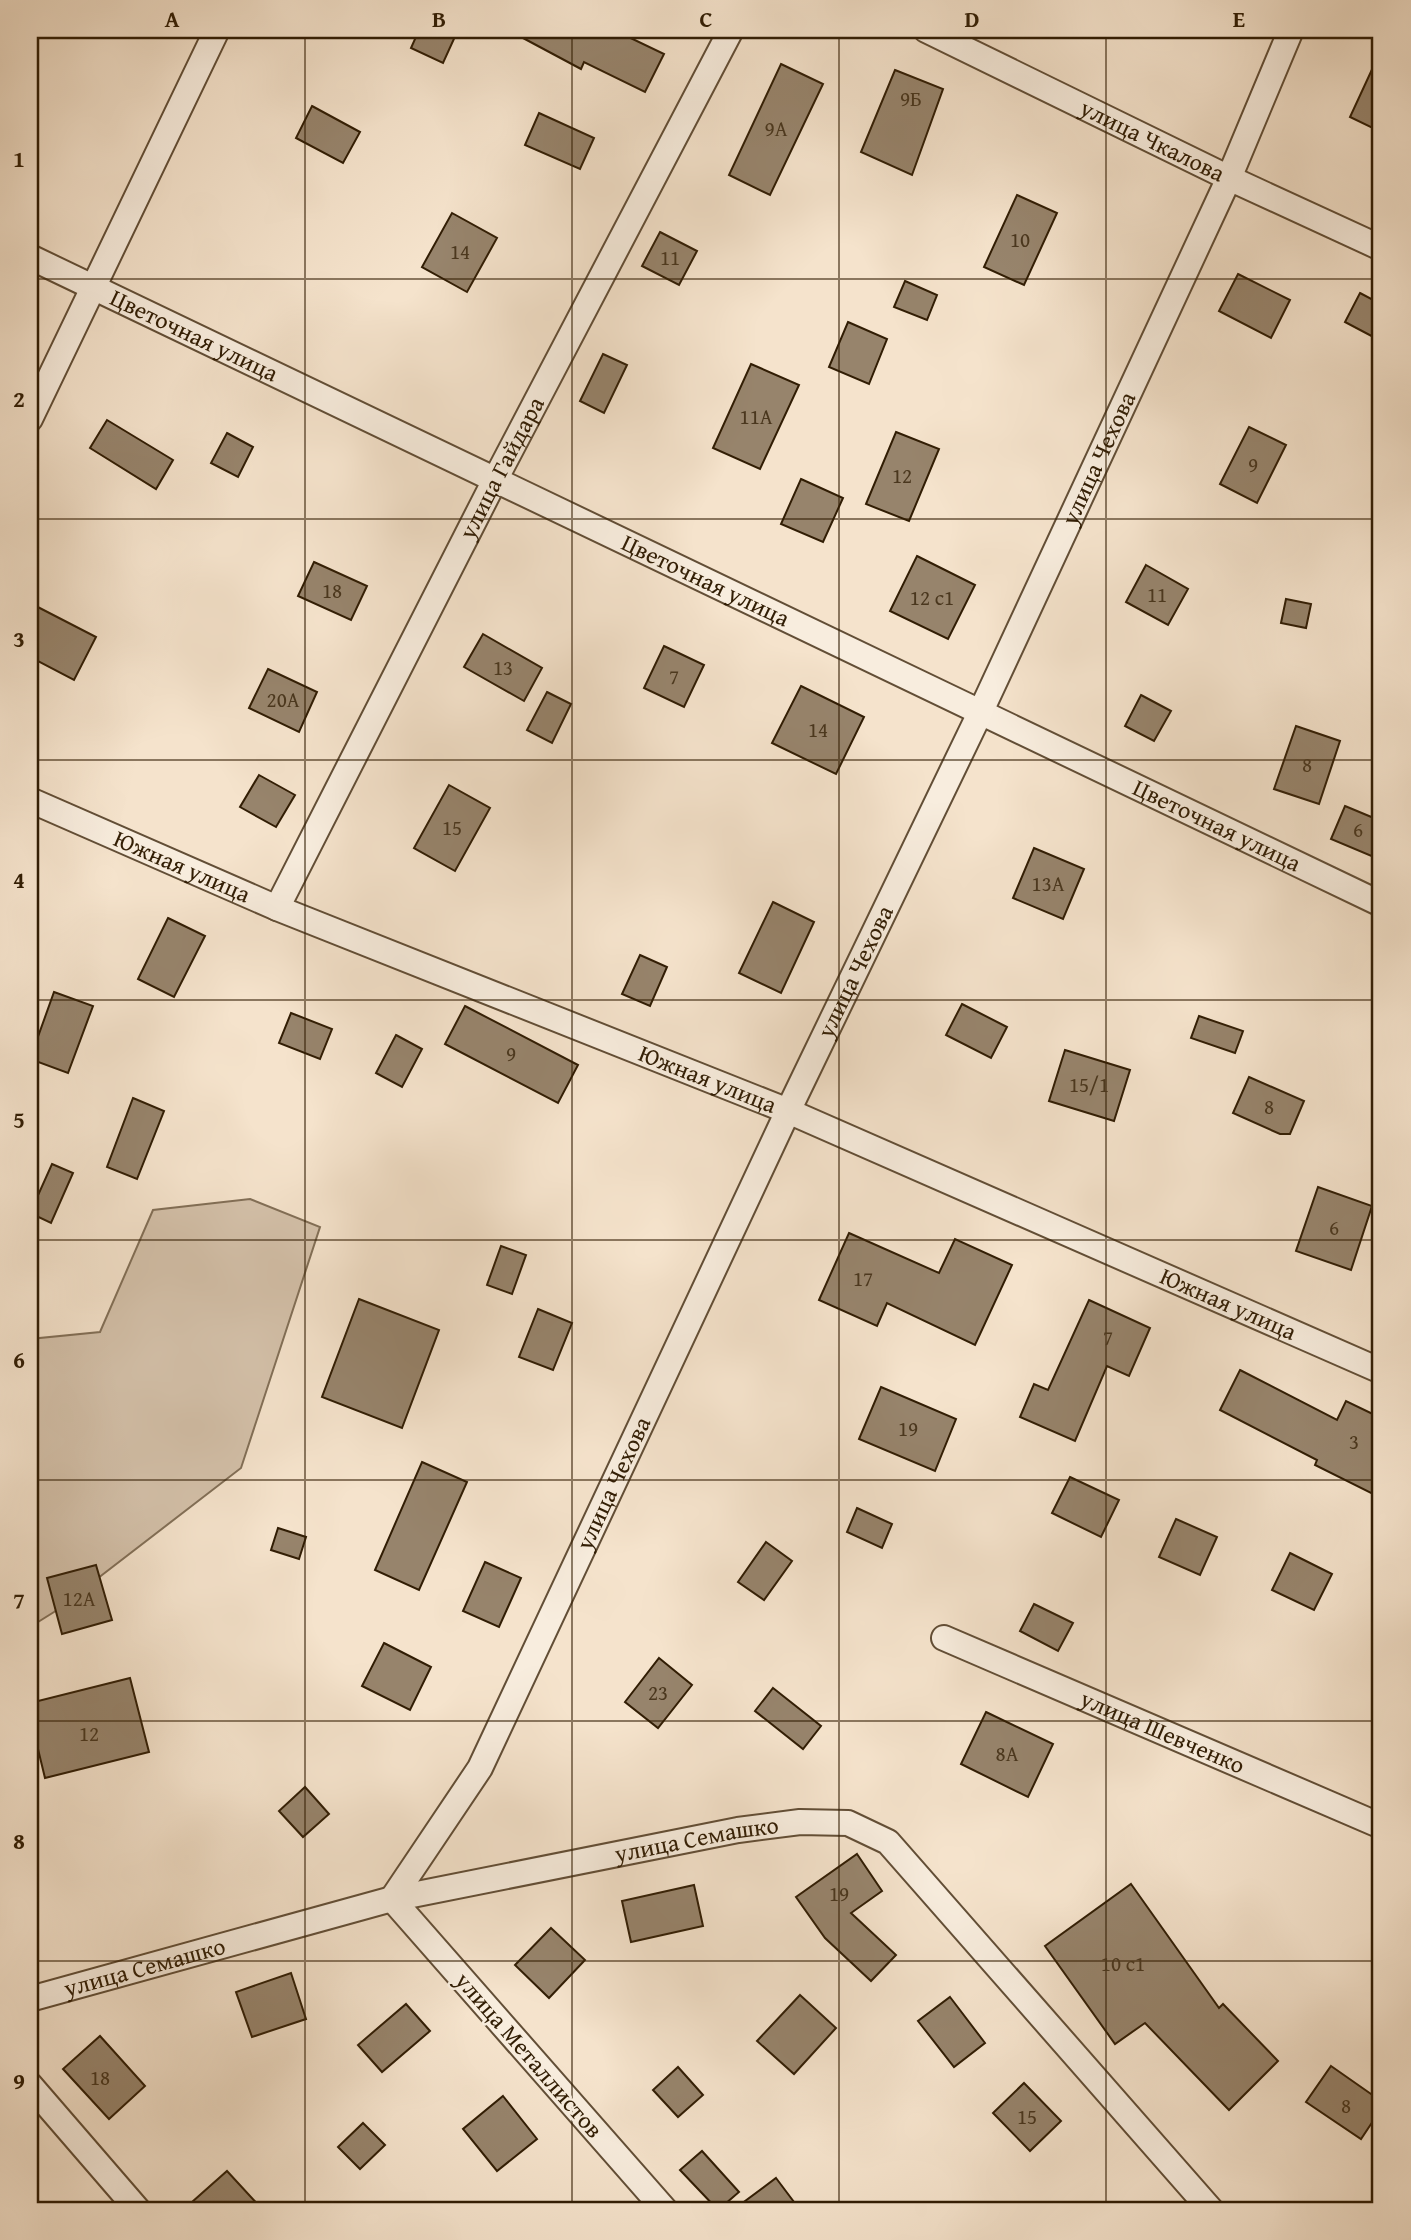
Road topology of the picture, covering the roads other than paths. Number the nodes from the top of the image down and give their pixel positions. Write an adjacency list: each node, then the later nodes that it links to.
1 (217, 30): 8 (street)
2 (730, 30): 10 (street, улица Гайдара)
3 (926, 30): 5 (street, улица Чкалова)
4 (1291, 30): 5 (street, улица Чехова)
5 (1229, 178): 6 (street, улица Чкалова); 11 (street, улица Чехова)
6 (1381, 248)
7 (30, 257): 8 (street, Цветочная улица)
8 (95, 286): 9 (street); 10 (street, Цветочная улица)
9 (30, 419)
10 (496, 478): 11 (street, Цветочная улица); 14 (street, улица Гайдара)
11 (981, 711): 13 (street, Цветочная улица); 15 (street, улица Чехова)
12 (30, 800): 14 (street, Южная улица)
13 (1381, 904)
14 (277, 908): 15 (street, Южная улица)
15 (788, 1111): 16 (street, Южная улица); 19 (street, улица Чехова)
16 (1381, 1371)
17 (944, 1638): 18 (street, улица Шевченко)
18 (1381, 1826)
19 (392, 1899): 20 (street, улица Семашко); 23 (street, улица Металлистов); 24 (street, улица Семашко)
20 (30, 1999)
21 (30, 2085): 22 (street)
22 (138, 2210)
23 (666, 2210)
24 (1211, 2210)

